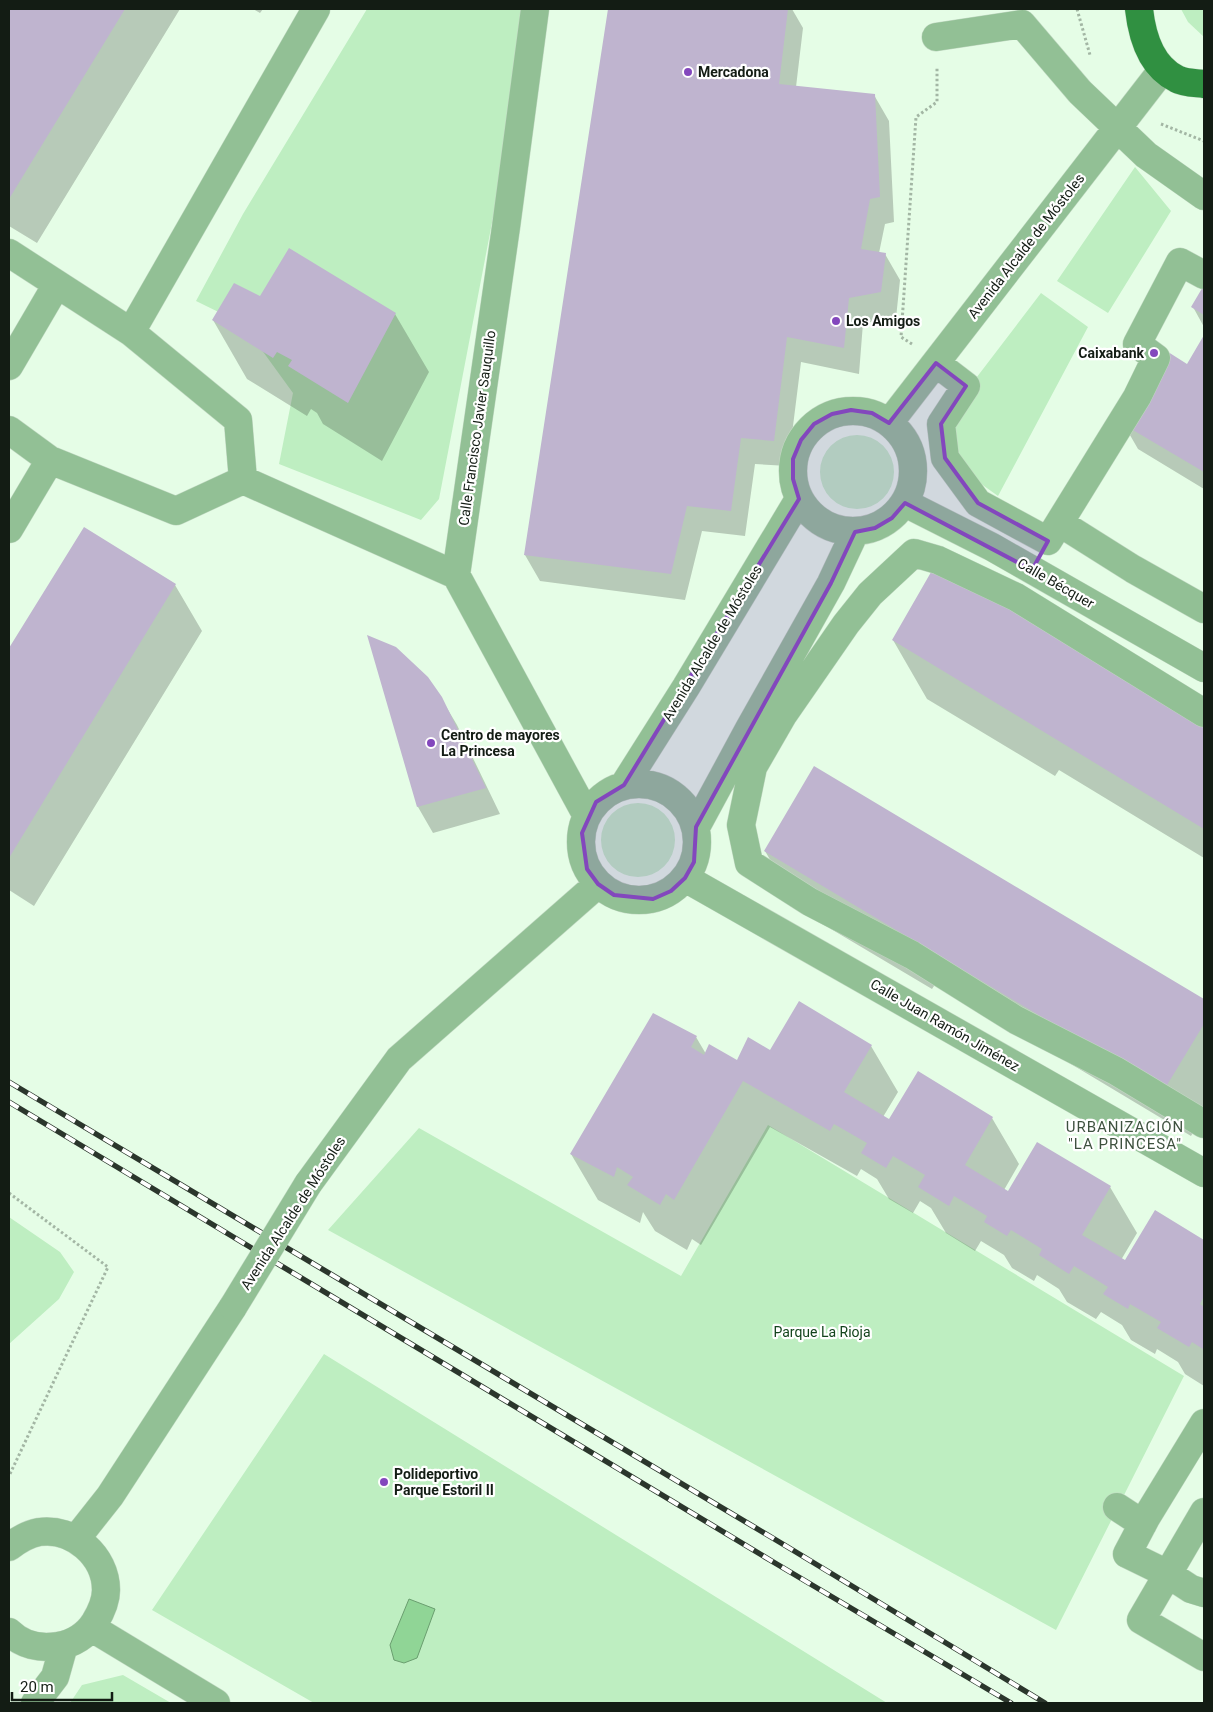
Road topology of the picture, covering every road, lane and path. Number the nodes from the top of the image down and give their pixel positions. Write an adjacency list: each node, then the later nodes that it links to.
1 (316, 9): 12 (street)
2 (536, 9): 25 (street, Calle Francisco Javier Sauquillo)
3 (1139, 9): 5 (main road)
4 (936, 37): 7 (street); 13 (path)
5 (1162, 70): 6 (main road); 7 (street, Avenida Alcalde de Móstoles)
6 (1204, 84)
7 (1119, 128): 8 (street); 13 (street, Avenida Alcalde de Móstoles)
8 (1204, 196)
9 (9, 253): 11 (street)
10 (1204, 275): 23 (street)
11 (57, 284): 12 (street); 14 (street)
12 (131, 332): 18 (street)
13 (936, 363): 15 (street, Avenida Alcalde de Móstoles); 23 (street)
14 (9, 366)
15 (889, 423): 19 (street); 20 (street)
16 (9, 430): 17 (street)
17 (50, 460): 18 (street); 21 (street)
18 (243, 480): 25 (street)
19 (799, 499): 22 (street); 30 (street, Avenida Alcalde de Móstoles)
20 (905, 502): 22 (street); 24 (street, Calle Bécquer)
21 (9, 529)
22 (855, 532): 32 (street)
23 (1054, 532): 24 (street); 27 (street)
24 (1032, 570): 26 (street); 28 (street, Calle Bécquer)
25 (456, 575): 31 (street)
26 (1016, 597): 29 (street); 35 (street)
27 (1204, 609)
28 (1204, 668)
29 (1204, 713)
30 (624, 785): 31 (street); 32 (street)
31 (587, 816): 34 (street)
32 (696, 827): 33 (street)
33 (685, 878): 34 (street); 36 (street, Calle Juan Ramón Jiménez)
34 (598, 884): 43 (street, Avenida Alcalde de Móstoles, bridge)
35 (1204, 1124)
36 (1204, 1173)
37 (9, 1193): 39 (path)
38 (1204, 1423): 42 (street)
39 (9, 1476)
40 (1117, 1507): 42 (street)
41 (1204, 1512): 45 (street)
42 (1143, 1524): 45 (street)
43 (76, 1539): 44 (street); 47 (street)
44 (9, 1546)
45 (1168, 1574): 46 (street); 50 (street)
46 (1204, 1593)
47 (92, 1628): 49 (street); 52 (street)
48 (9, 1634): 49 (street)
49 (64, 1645): 51 (street)
50 (1204, 1657)
51 (36, 1703)
52 (216, 1703)

